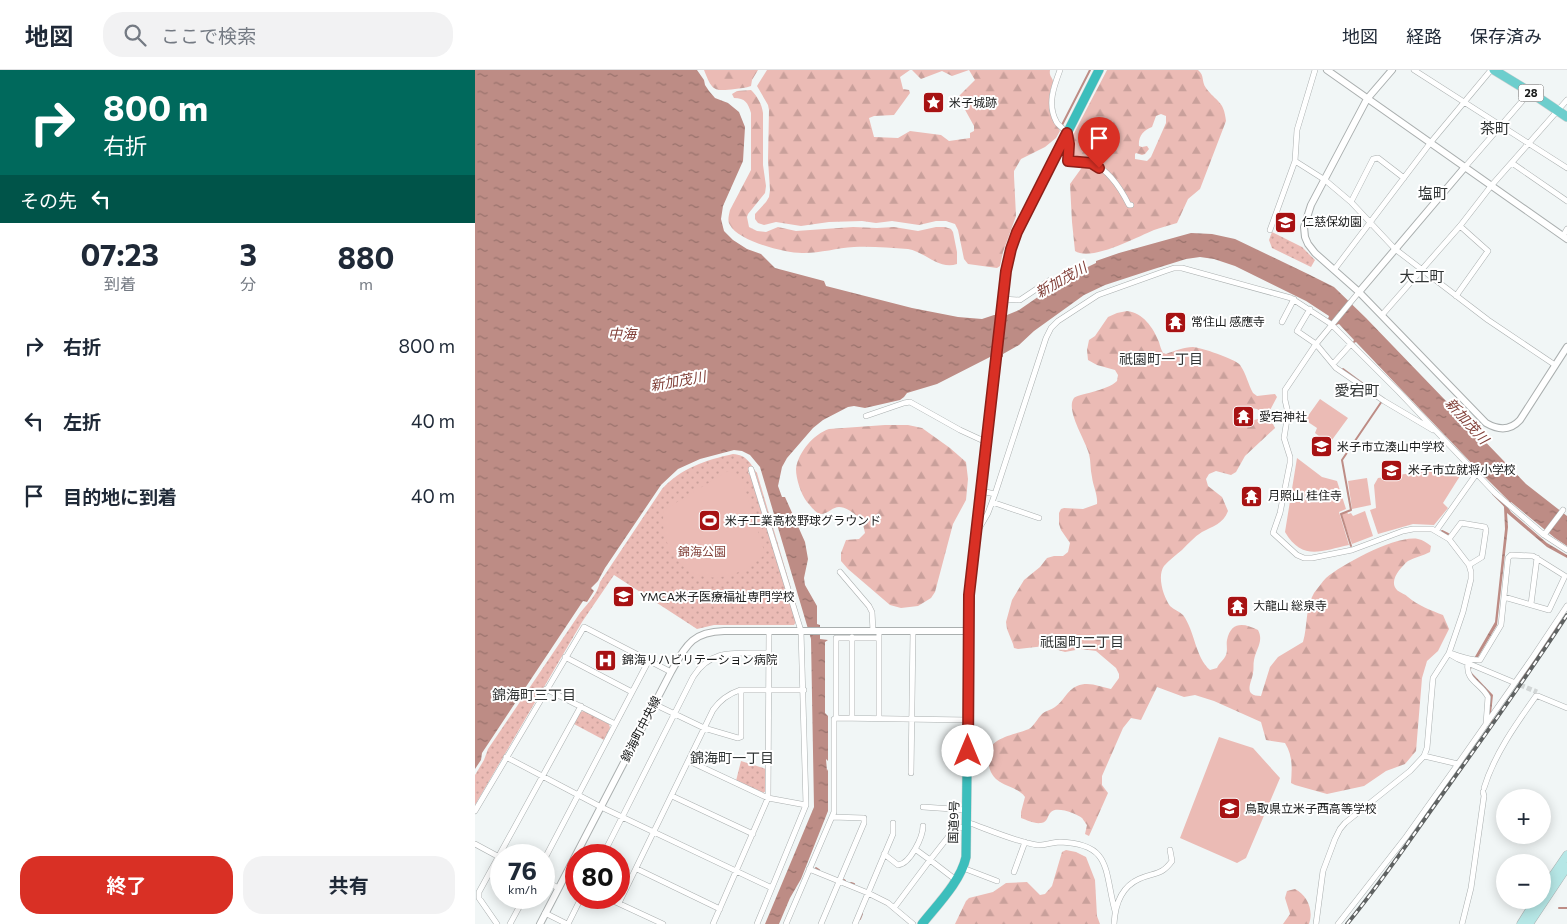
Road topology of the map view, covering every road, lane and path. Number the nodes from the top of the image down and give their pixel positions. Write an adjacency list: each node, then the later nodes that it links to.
1 (1060, 70): 15 (street)
2 (1099, 70): 15 (highway, 国道9号)
3 (1315, 70): 18 (street)
4 (1327, 70): 9 (street)
5 (1392, 70): 9 (street)
6 (1414, 70): 11 (street)
7 (1493, 70): 8 (main road, 28); 11 (street)
8 (1530, 92): 12 (main road, 28); 14 (street)
9 (1367, 98): 16 (street); 23 (street)
10 (1567, 100): 12 (street)
11 (1464, 102): 14 (street); 16 (street)
12 (1557, 111): 13 (main road, 28); 17 (street)
13 (1567, 117)
14 (1501, 127): 17 (street); 20 (street)
15 (1067, 133): 27 (street); 39 (highway, 国道9号)
16 (1431, 142): 20 (street); 22 (street)
17 (1529, 144): 19 (street); 21 (street)
18 (1295, 161): 23 (street); 31 (street)
19 (1512, 163): 24 (street); 25 (street)
20 (1465, 167): 24 (street); 33 (street)
21 (1567, 168)
22 (1404, 178): 26 (street); 28 (street)
23 (1325, 180): 26 (street); 35 (street)
24 (1491, 186): 29 (street); 32 (street)
25 (1567, 201)
26 (1351, 202): 28 (street)
27 (1131, 204)
28 (1371, 222): 33 (street); 35 (street)
29 (1460, 226): 34 (street); 38 (street)
30 (1567, 229): 32 (street)
31 (1270, 230)
32 (1565, 237)
33 (1395, 249): 34 (street); 37 (street)
34 (1421, 269): 38 (street); 42 (street)
35 (1334, 270): 37 (street)
36 (1056, 280): 39 (street)
37 (1359, 292): 42 (street); 44 (street)
38 (1455, 296): 49 (street)
39 (1002, 299): 52 (highway, 国道9号)
40 (1294, 299): 41 (street); 43 (street); 56 (street)
41 (1310, 309): 44 (street); 45 (street)
42 (1382, 315): 49 (street)
43 (1282, 322)
44 (1333, 322): 45 (street); 46 (street)
45 (1316, 344): 48 (street); 60 (street)
46 (1351, 344): 48 (street); 51 (street)
47 (1567, 347): 49 (street)
48 (1333, 364): 51 (street)
49 (1555, 365)
50 (866, 416): 52 (street)
51 (1438, 432): 54 (street)
52 (986, 442): 55 (highway, 国道9号)
53 (751, 469): 71 (street)
54 (1477, 473): 60 (street); 61 (street)
55 (981, 491): 56 (street); 62 (highway, 国道9号)
56 (995, 494): 57 (street)
57 (992, 502): 59 (street); 62 (street)
58 (1563, 510): 61 (street)
59 (1039, 518)
60 (1436, 531): 63 (street)
61 (1545, 533): 64 (street)
62 (976, 534): 73 (highway, 国道9号)
63 (1449, 539): 66 (street); 66 (street)
64 (1567, 550)
65 (1537, 558): 68 (street); 69 (street); 69 (street)
66 (1469, 565): 78 (street)
67 (840, 572): 76 (street)
68 (1504, 597): 69 (street); 81 (street)
69 (1531, 604)
70 (1567, 606): 100 (street)
71 (804, 630): 72 (street, 錦海町中央線); 75 (street, 錦海町中央線); 87 (street)
72 (769, 631): 77 (street); 82 (street, 錦海町中央線)
73 (968, 631): 74 (street, 錦海町中央線); 98 (highway, 国道9号)
74 (913, 632): 76 (street, 錦海町中央線); 97 (street)
75 (852, 634): 76 (street, 錦海町中央線); 94 (street); 95 (street)
76 (877, 634): 96 (street)
77 (769, 653): 86 (street); 93 (street)
78 (1449, 653): 81 (street); 102 (street)
79 (565, 658): 80 (street); 84 (street); 88 (street)
80 (649, 660): 82 (street); 88 (street)
81 (1472, 662): 83 (street); 100 (street)
82 (671, 672): 90 (street, 錦海町中央線)
83 (1513, 682)
84 (546, 688): 91 (street); 103 (street)
85 (741, 690): 86 (street); 101 (street); 101 (street)
86 (769, 690): 87 (street); 110 (street)
87 (804, 690): 111 (street)
88 (632, 692): 99 (street)
89 (1537, 692): 92 (street)
90 (655, 704): 93 (street); 112 (street, 錦海町中央線)
91 (581, 706): 99 (street); 107 (street)
92 (1567, 706): 173 (street)
93 (674, 714): 101 (street); 116 (street)
94 (836, 718): 95 (street); 117 (street)
95 (852, 718): 96 (street)
96 (879, 719): 97 (street)
97 (912, 720): 98 (street); 106 (street)
98 (968, 720): 114 (highway, 国道9号)
99 (615, 724): 108 (street)
100 (1486, 724): 105 (street)
101 (704, 728): 104 (street)
102 (1424, 756): 105 (street); 171 (street)
103 (506, 757): 107 (street); 115 (street)
104 (689, 761): 109 (street); 110 (street)
105 (1458, 764): 172 (street)
106 (911, 773)
107 (542, 776): 108 (street); 125 (street)
108 (578, 795): 112 (street); 126 (street)
109 (672, 796): 121 (street); 122 (street)
110 (768, 798): 111 (street); 122 (street)
111 (806, 806): 148 (street)
112 (601, 807): 116 (street); 147 (street, 錦海町中央線)
113 (923, 808): 114 (street)
114 (967, 810): 119 (highway, 国道9号)
115 (475, 811)
116 (622, 817): 121 (street); 127 (street)
117 (832, 817): 137 (street); 145 (street)
118 (893, 823): 131 (street)
119 (967, 825): 123 (street); 133 (street); 136 (highway, 国道9号)
120 (923, 826): 128 (street)
121 (653, 832): 135 (street); 138 (street)
122 (753, 834): 138 (street)
123 (1025, 842): 139 (street); 156 (street)
124 (475, 844): 130 (street)
125 (506, 844)
126 (552, 844)
127 (608, 844)
128 (915, 849): 131 (street); 133 (street)
129 (1170, 850): 156 (street)
130 (490, 852)
131 (884, 854): 149 (street)
132 (1567, 856): 141 (main road)
133 (930, 860): 142 (street); 152 (street)
134 (1567, 867): 175 (main road)
135 (637, 868): 144 (street); 151 (street)
136 (963, 868): 142 (highway, 国道9号); 143 (street)
137 (809, 869): 145 (street); 165 (street)
138 (737, 872): 148 (street); 151 (street)
139 (1014, 872)
140 (490, 873): 158 (street)
141 (1551, 879)
142 (955, 880): 169 (highway, 国道9号)
143 (997, 881)
144 (630, 882)
145 (838, 882): 149 (street); 166 (street)
146 (555, 886): 147 (street)
147 (558, 888): 157 (street, 錦海町中央線)
148 (772, 888): 164 (street)
149 (868, 893): 152 (street); 167 (street)
150 (630, 908): 162 (street)
151 (720, 908): 163 (street)
152 (894, 908): 168 (street)
153 (518, 909): 159 (street)
154 (575, 909): 161 (street)
155 (1530, 909): 174 (main road)
156 (1115, 911): 170 (street)
157 (545, 913): 160 (street, 錦海町中央線); 161 (street)
158 (497, 924)
159 (510, 924)
160 (539, 924)
161 (567, 924)
162 (663, 924)
163 (713, 924)
164 (757, 924)
165 (786, 924)
166 (821, 924)
167 (855, 924)
168 (913, 924)
169 (922, 924)
170 (1114, 924)
171 (1316, 924)
172 (1338, 924)
173 (1462, 924)
174 (1521, 924)
175 (1529, 924)

